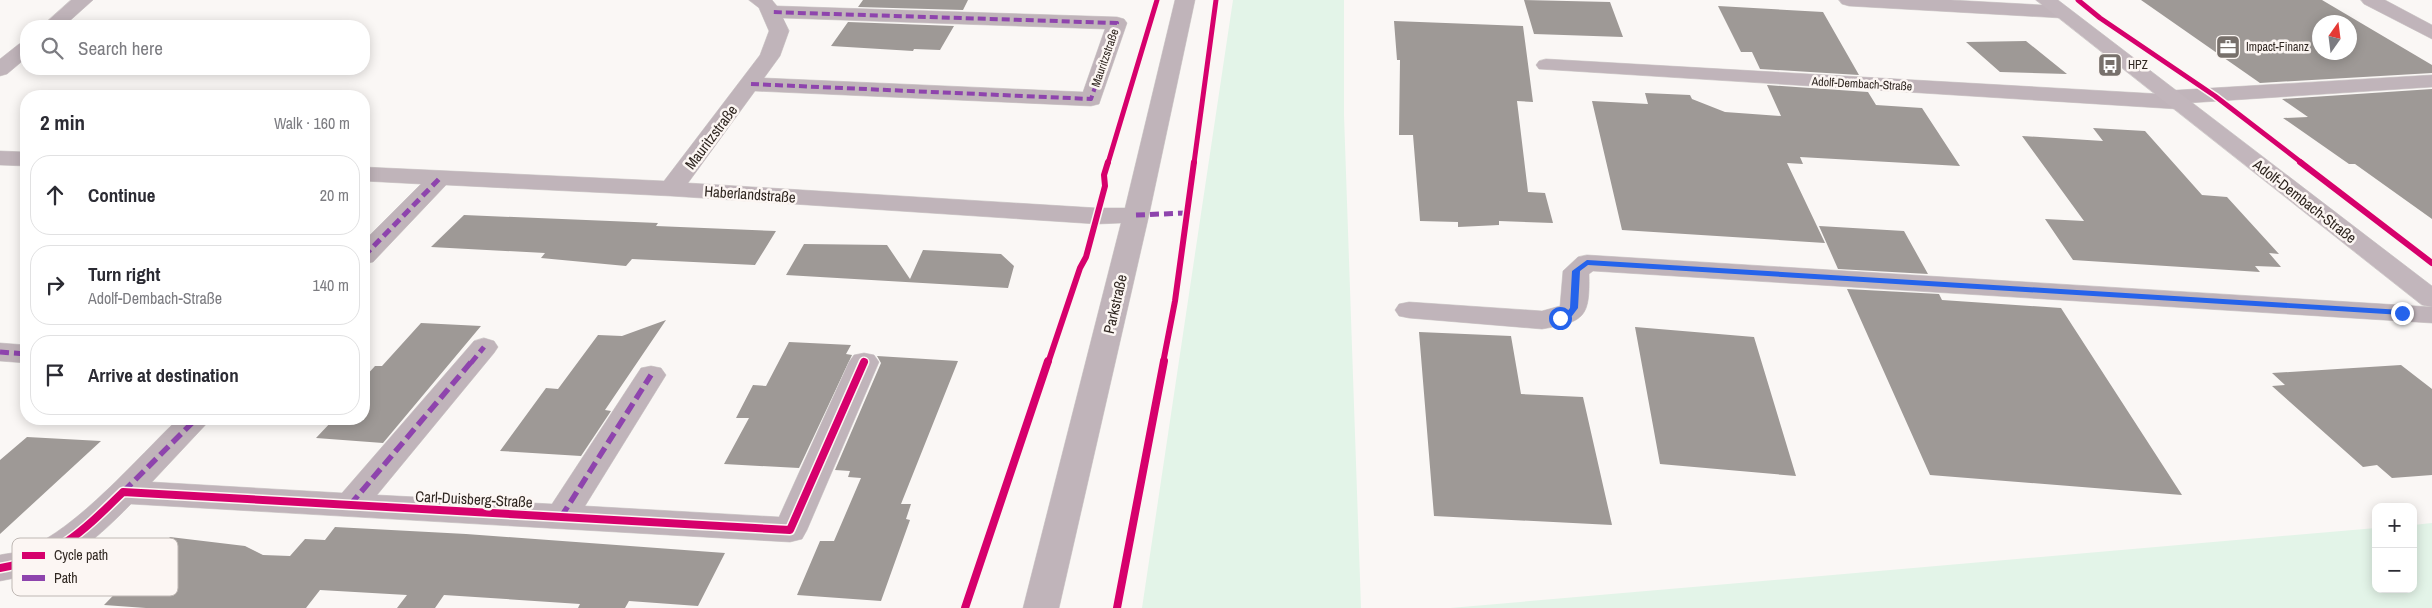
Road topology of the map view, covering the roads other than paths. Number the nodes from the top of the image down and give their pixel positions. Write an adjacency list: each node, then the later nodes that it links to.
1 (83, 0): 7 (street)
2 (1185, 0): 20 (street, Parkstraße)
3 (1849, 0): 6 (street, Adolf-Dembach-Straße)
4 (2370, 0): 8 (street)
5 (770, 4): 13 (street, Mauritzstraße); 13 (street, Mauritzstraße)
6 (2053, 6): 14 (main road, Adolf-Dembach-Straße)
7 (59, 20)
8 (2432, 33)
9 (20, 53): 11 (street)
10 (1546, 65): 14 (street, Adolf-Dembach-Straße)
11 (0, 70)
12 (2432, 81): 14 (street)
13 (751, 84): 19 (street, Mauritzstraße)
14 (2174, 99): 22 (main road, Adolf-Dembach-Straße)
15 (0, 158): 16 (street)
16 (20, 159)
17 (370, 174): 18 (street, Haberlandstraße)
18 (441, 178): 19 (street, Haberlandstraße); 21 (street)
19 (671, 189): 20 (street, Haberlandstraße)
20 (1136, 215): 35 (street, Parkstraße)
21 (370, 250)
22 (2432, 299)
23 (1409, 310): 24 (street)
24 (2432, 315)
25 (484, 347): 32 (street)
26 (0, 352): 27 (street)
27 (20, 354)
28 (864, 362): 33 (street, Carl-Duisberg-Straße)
29 (651, 375): 33 (street)
30 (190, 425): 31 (street)
31 (123, 492): 32 (street, Carl-Duisberg-Straße); 34 (street)
32 (350, 505): 33 (street, Carl-Duisberg-Straße)
33 (561, 517)
34 (75, 538)
35 (1041, 608)

